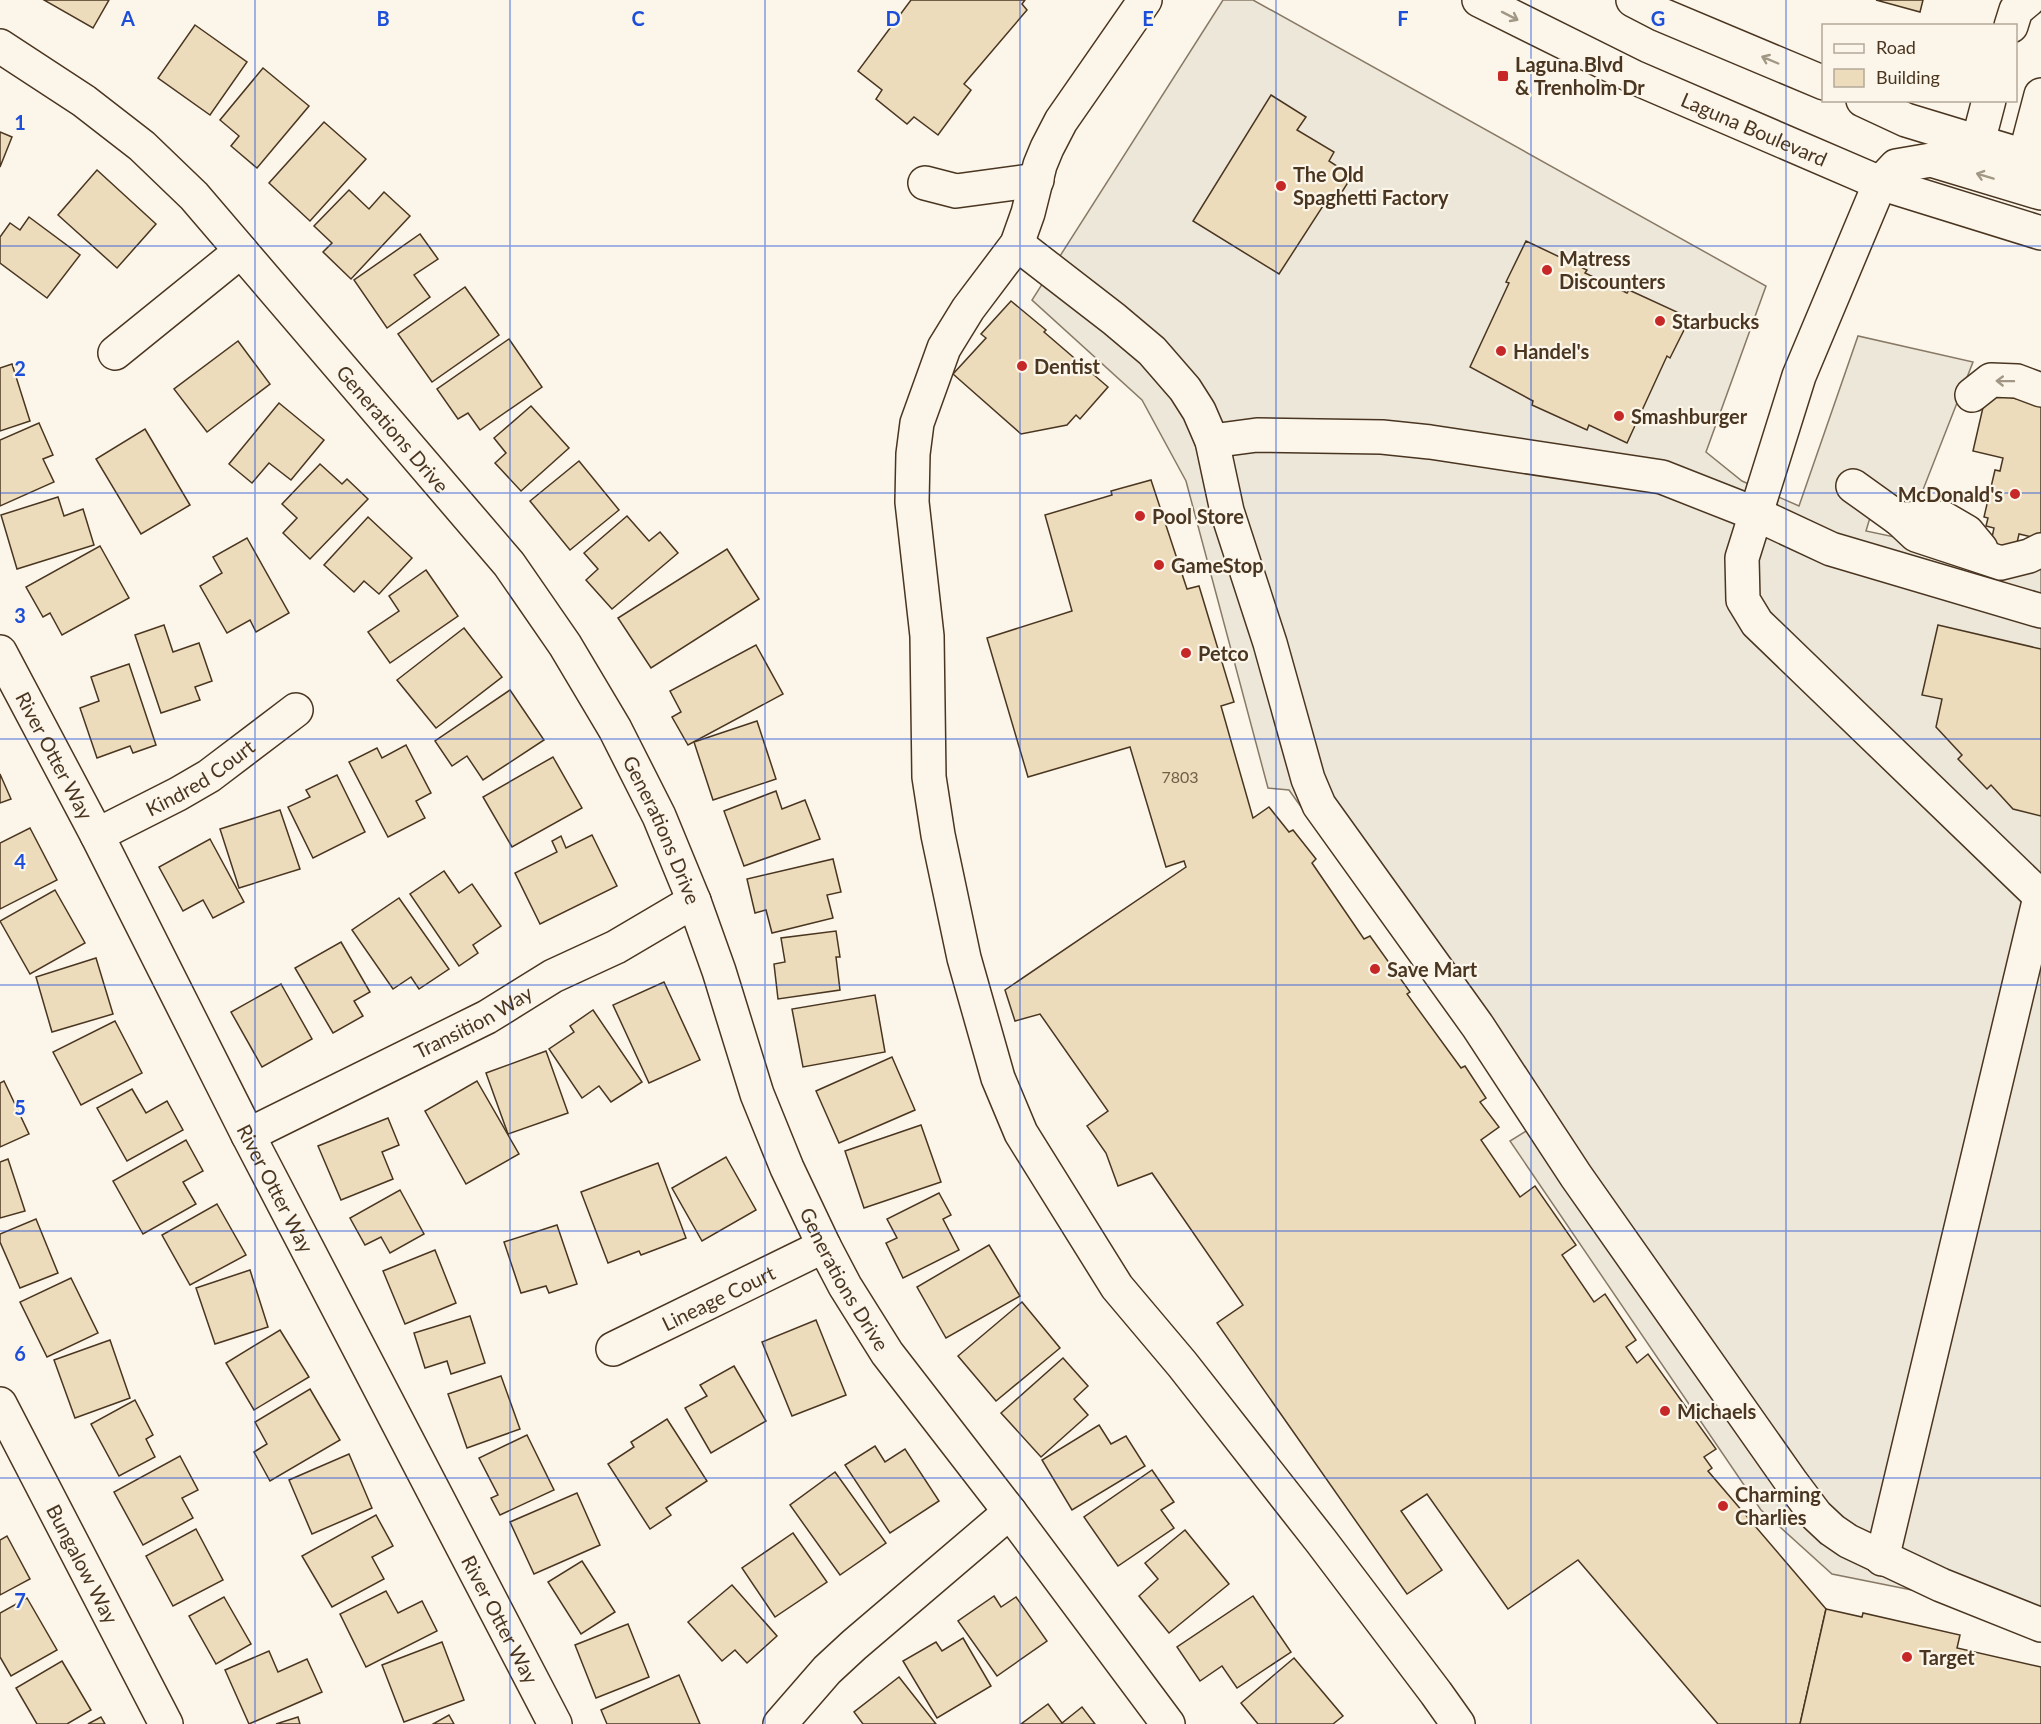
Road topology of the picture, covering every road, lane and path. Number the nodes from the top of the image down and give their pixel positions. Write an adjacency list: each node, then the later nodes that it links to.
1 (1146, 0): 13 (street)
2 (1479, 0): 15 (street, Laguna Boulevard, one-way to 15)
3 (1633, 0): 7 (street, one-way to 3)
4 (2028, 0): 5 (street)
5 (2012, 24)
6 (0, 46): 19 (street, Generations Drive)
7 (1822, 82)
8 (2041, 95): 12 (street)
9 (1867, 102): 11 (street)
10 (1988, 102): 11 (street)
11 (1978, 142): 12 (street)
12 (2033, 159)
13 (1037, 180): 14 (street); 18 (street)
14 (925, 183)
15 (1880, 183): 16 (street, one-way to 15); 17 (street, Laguna Boulevard); 25 (street)
16 (2041, 194)
17 (2041, 233)
18 (1017, 244): 23 (street); 44 (street)
19 (241, 251): 20 (street); 32 (street, Generations Drive)
20 (115, 353)
21 (2041, 390): 22 (street, one-way to 22)
22 (1972, 395)
23 (1212, 441): 25 (street); 38 (street)
24 (1853, 486): 26 (street)
25 (1756, 514): 27 (street); 31 (street)
26 (2041, 550)
27 (2041, 611)
28 (0, 652): 30 (street, River Otter Way)
29 (296, 710): 30 (street, Kindred Court)
30 (97, 835): 33 (street, River Otter Way)
31 (2040, 897): 38 (street)
32 (694, 901): 33 (street, Transition Way); 34 (street, Generations Drive)
33 (248, 1135): 41 (street, River Otter Way)
34 (824, 1246): 35 (street, Lineage Court); 37 (street, Generations Drive)
35 (613, 1349)
36 (0, 1404): 40 (street, Bungalow Way)
37 (1010, 1512): 42 (street); 43 (street, Generations Drive)
38 (1882, 1559): 39 (street)
39 (2041, 1625)
40 (166, 1724)
41 (555, 1724)
42 (780, 1724)
43 (1168, 1724)
44 (1458, 1724)

